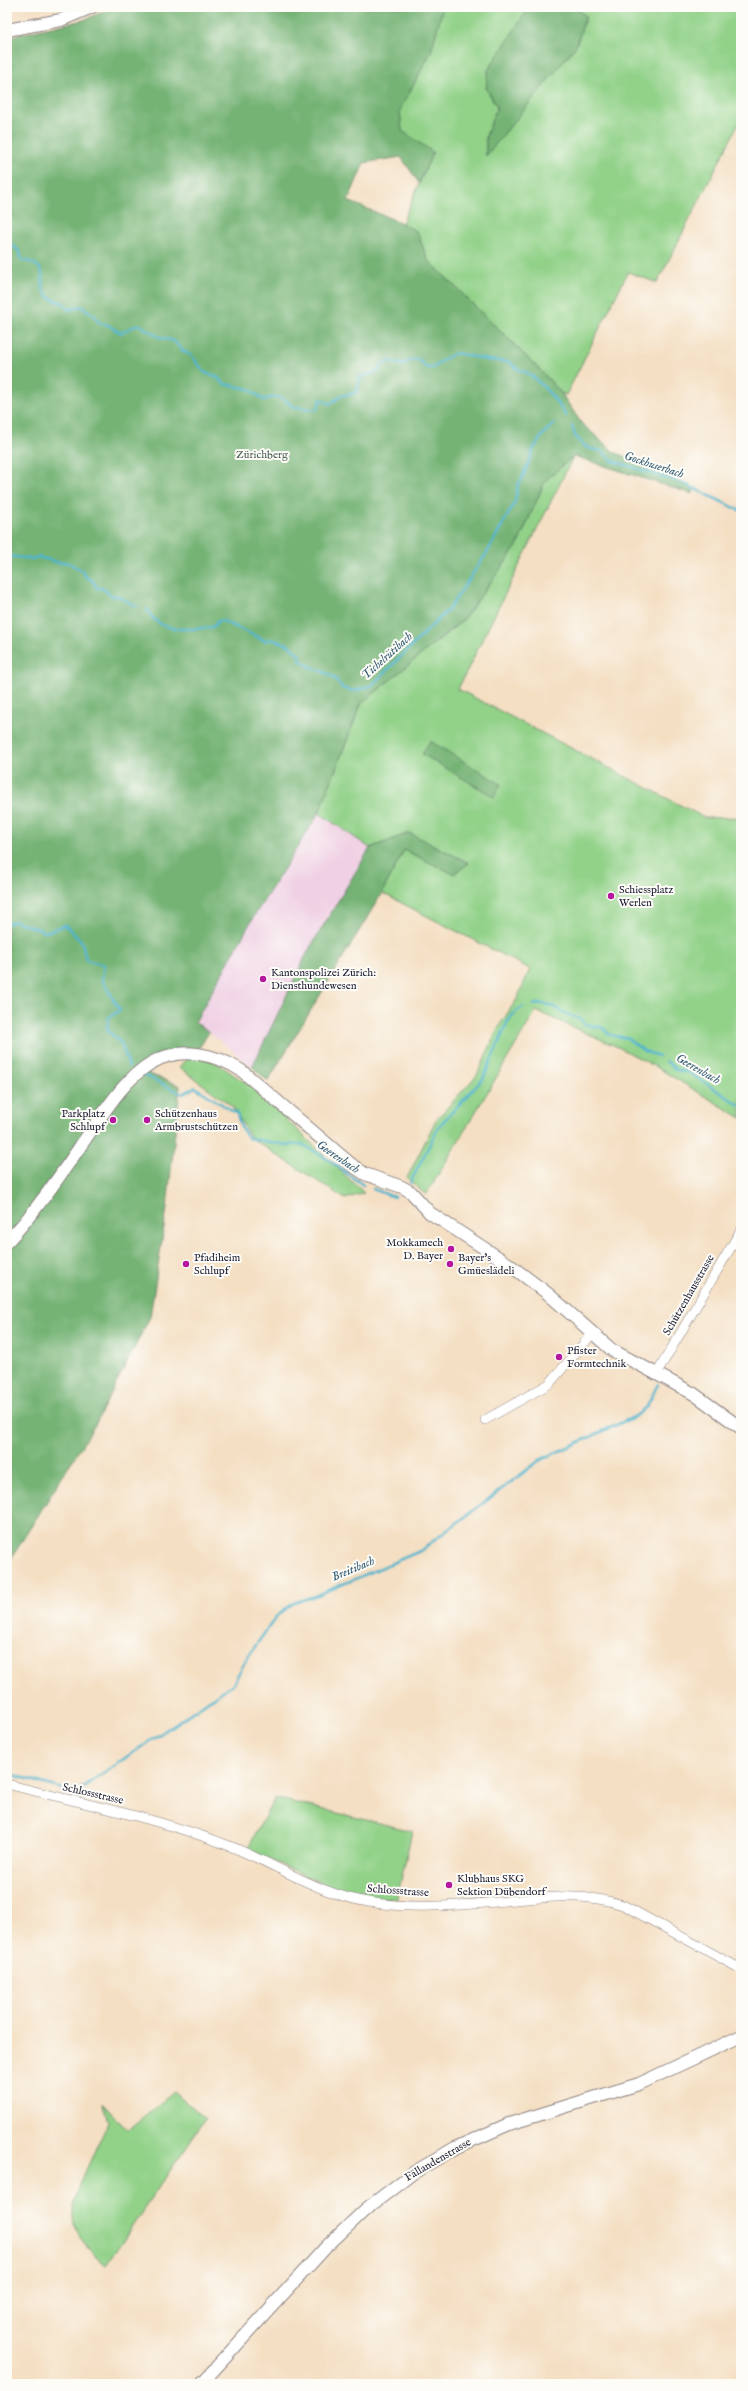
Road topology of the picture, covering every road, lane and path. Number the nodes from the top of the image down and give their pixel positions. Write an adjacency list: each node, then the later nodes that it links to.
1 (92, 7): 2 (street)
2 (7, 30)
3 (741, 1230): 6 (street, Schützenhausstrasse)
4 (7, 1242): 5 (street)
5 (592, 1334): 6 (street); 7 (street)
6 (658, 1373): 8 (street)
7 (485, 1420)
8 (741, 1428)
9 (7, 1784): 10 (street, Schlossstrasse)
10 (741, 1969)
11 (741, 2036): 12 (street, Fällandenstrasse)
12 (201, 2384)

